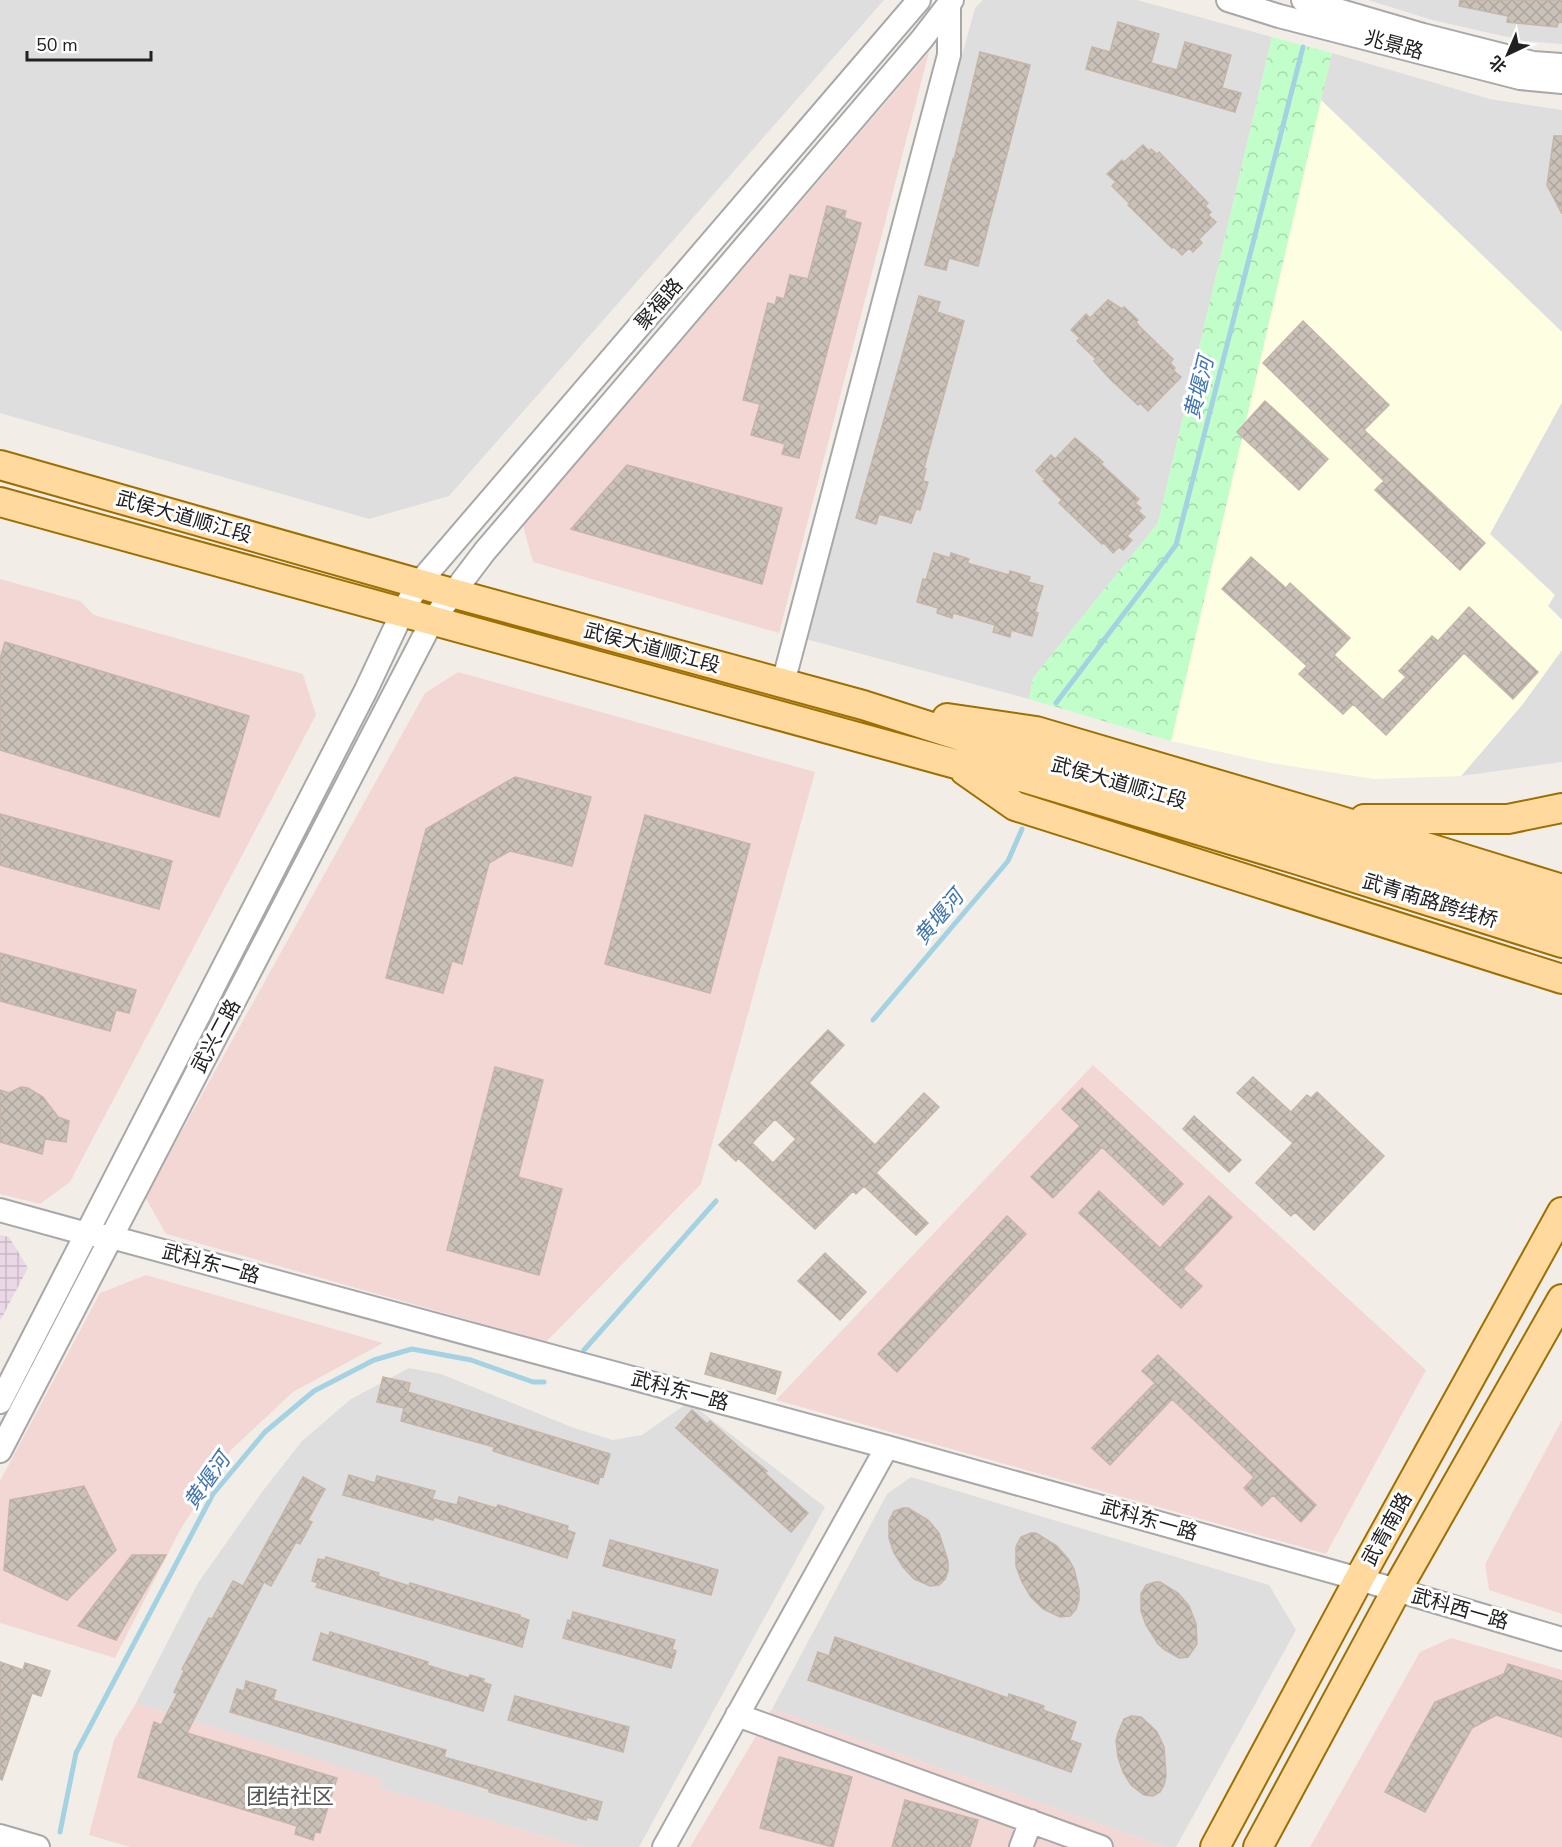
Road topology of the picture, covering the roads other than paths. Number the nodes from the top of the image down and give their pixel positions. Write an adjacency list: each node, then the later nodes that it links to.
1 (919, 0): 11 (street, 聚福路)
2 (1228, 0): 6 (street, 兆景路)
3 (1303, 0): 5 (street, 兆景路)
4 (951, 2): 12 (street, 武兴二路); 15 (street)
5 (1562, 65)
6 (1562, 82)
7 (0, 465): 9 (main road, 武侯大道顺江段)
8 (0, 502): 10 (main road, 武侯大道顺江段)
9 (232, 530): 10 (main road); 11 (main road, 武侯大道顺江段)
10 (226, 563): 13 (main road, 武侯大道顺江段)
11 (419, 583): 12 (main road, 武侯大道顺江段); 13 (street, 聚福路)
12 (452, 592): 14 (street, 武兴二路); 15 (main road, 武侯大道顺江段)
13 (403, 611): 14 (main road, 武侯大道顺江段); 27 (street, 聚福路)
14 (432, 621): 17 (main road, 武侯大道顺江段); 28 (street, 武兴二路)
15 (783, 683): 16 (main road, 武侯大道顺江段)
16 (863, 705): 19 (main road); 20 (main road, 武侯大道顺江段)
17 (956, 764): 20 (main road, 武侯大道顺江段); 24 (main road)
18 (1562, 808): 19 (main road)
19 (1335, 819): 21 (main road)
20 (1300, 848): 22 (main road, 武青南路跨线桥); 23 (main road, 武青南路跨线桥)
21 (1562, 890)
22 (1562, 916)
23 (1562, 943)
24 (1562, 979)
25 (0, 1210): 27 (street, 武科东一路)
26 (1562, 1212): 33 (main road, 武青南路)
27 (87, 1234): 28 (street, 武科东一路); 30 (street, 聚福路)
28 (111, 1237): 31 (street, 武科东一路); 32 (street, 武兴二路)
29 (1562, 1299): 34 (main road, 武青南路)
30 (0, 1402)
31 (887, 1446): 33 (street, 武科东一路); 36 (street)
32 (0, 1451)
33 (1359, 1579): 34 (street, 武科西一路); 43 (main road, 武青南路)
34 (1396, 1591): 35 (street, 武科西一路); 44 (main road, 武青南路)
35 (1562, 1639)
36 (737, 1715): 37 (street); 40 (street)
37 (1031, 1821): 41 (street); 42 (street)
38 (0, 1836): 39 (street)
39 (38, 1847)
40 (664, 1847)
41 (1021, 1847)
42 (1101, 1847)
43 (1215, 1847)
44 (1258, 1847)

